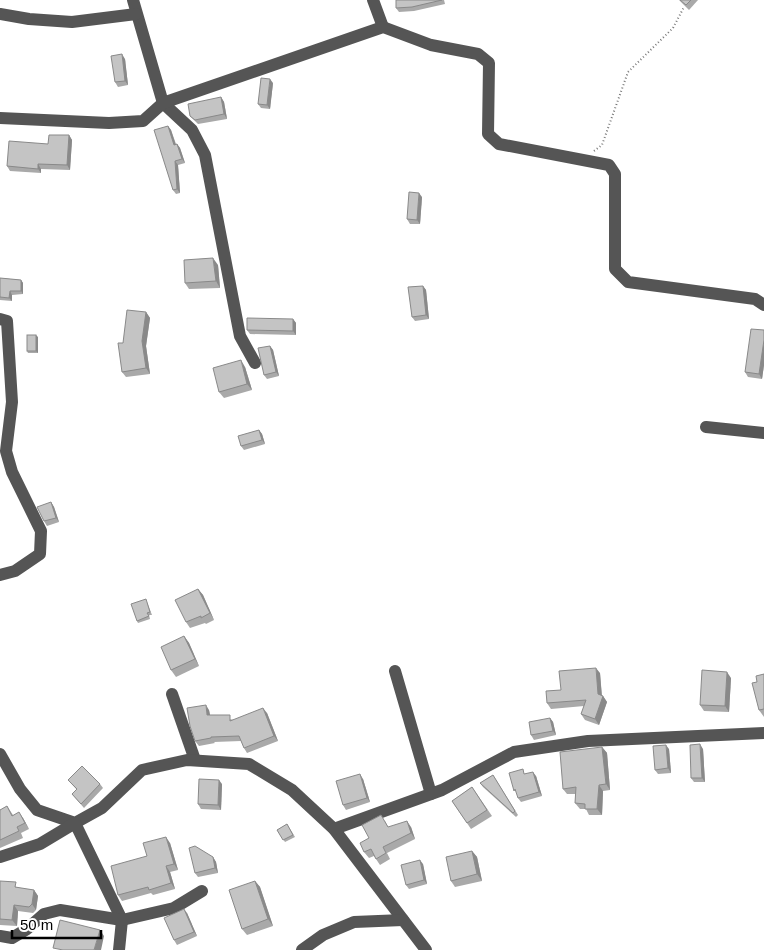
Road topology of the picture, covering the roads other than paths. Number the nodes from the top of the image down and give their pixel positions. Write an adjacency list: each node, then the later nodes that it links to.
1 (133, 0): 4 (street)
2 (373, 0): 5 (street)
3 (0, 14): 4 (street)
4 (136, 14): 6 (street)
5 (384, 26): 6 (street); 8 (street)
6 (163, 103): 7 (street); 10 (street)
7 (0, 118)
8 (764, 306)
9 (0, 319): 13 (street)
10 (255, 363)
11 (706, 427): 12 (street)
12 (764, 433)
13 (0, 575)
14 (395, 671): 19 (street)
15 (172, 694): 18 (street)
16 (764, 734): 19 (street)
17 (0, 754): 20 (street)
18 (194, 760): 20 (street); 21 (street)
19 (431, 794): 21 (street)
20 (75, 823): 22 (street); 24 (street)
21 (334, 829): 25 (street)
22 (0, 857)
23 (202, 891): 24 (street)
24 (122, 920): 26 (street); 27 (street)
25 (403, 920): 28 (street); 29 (street)
26 (0, 936)
27 (119, 950)
28 (302, 950)
29 (426, 950)

